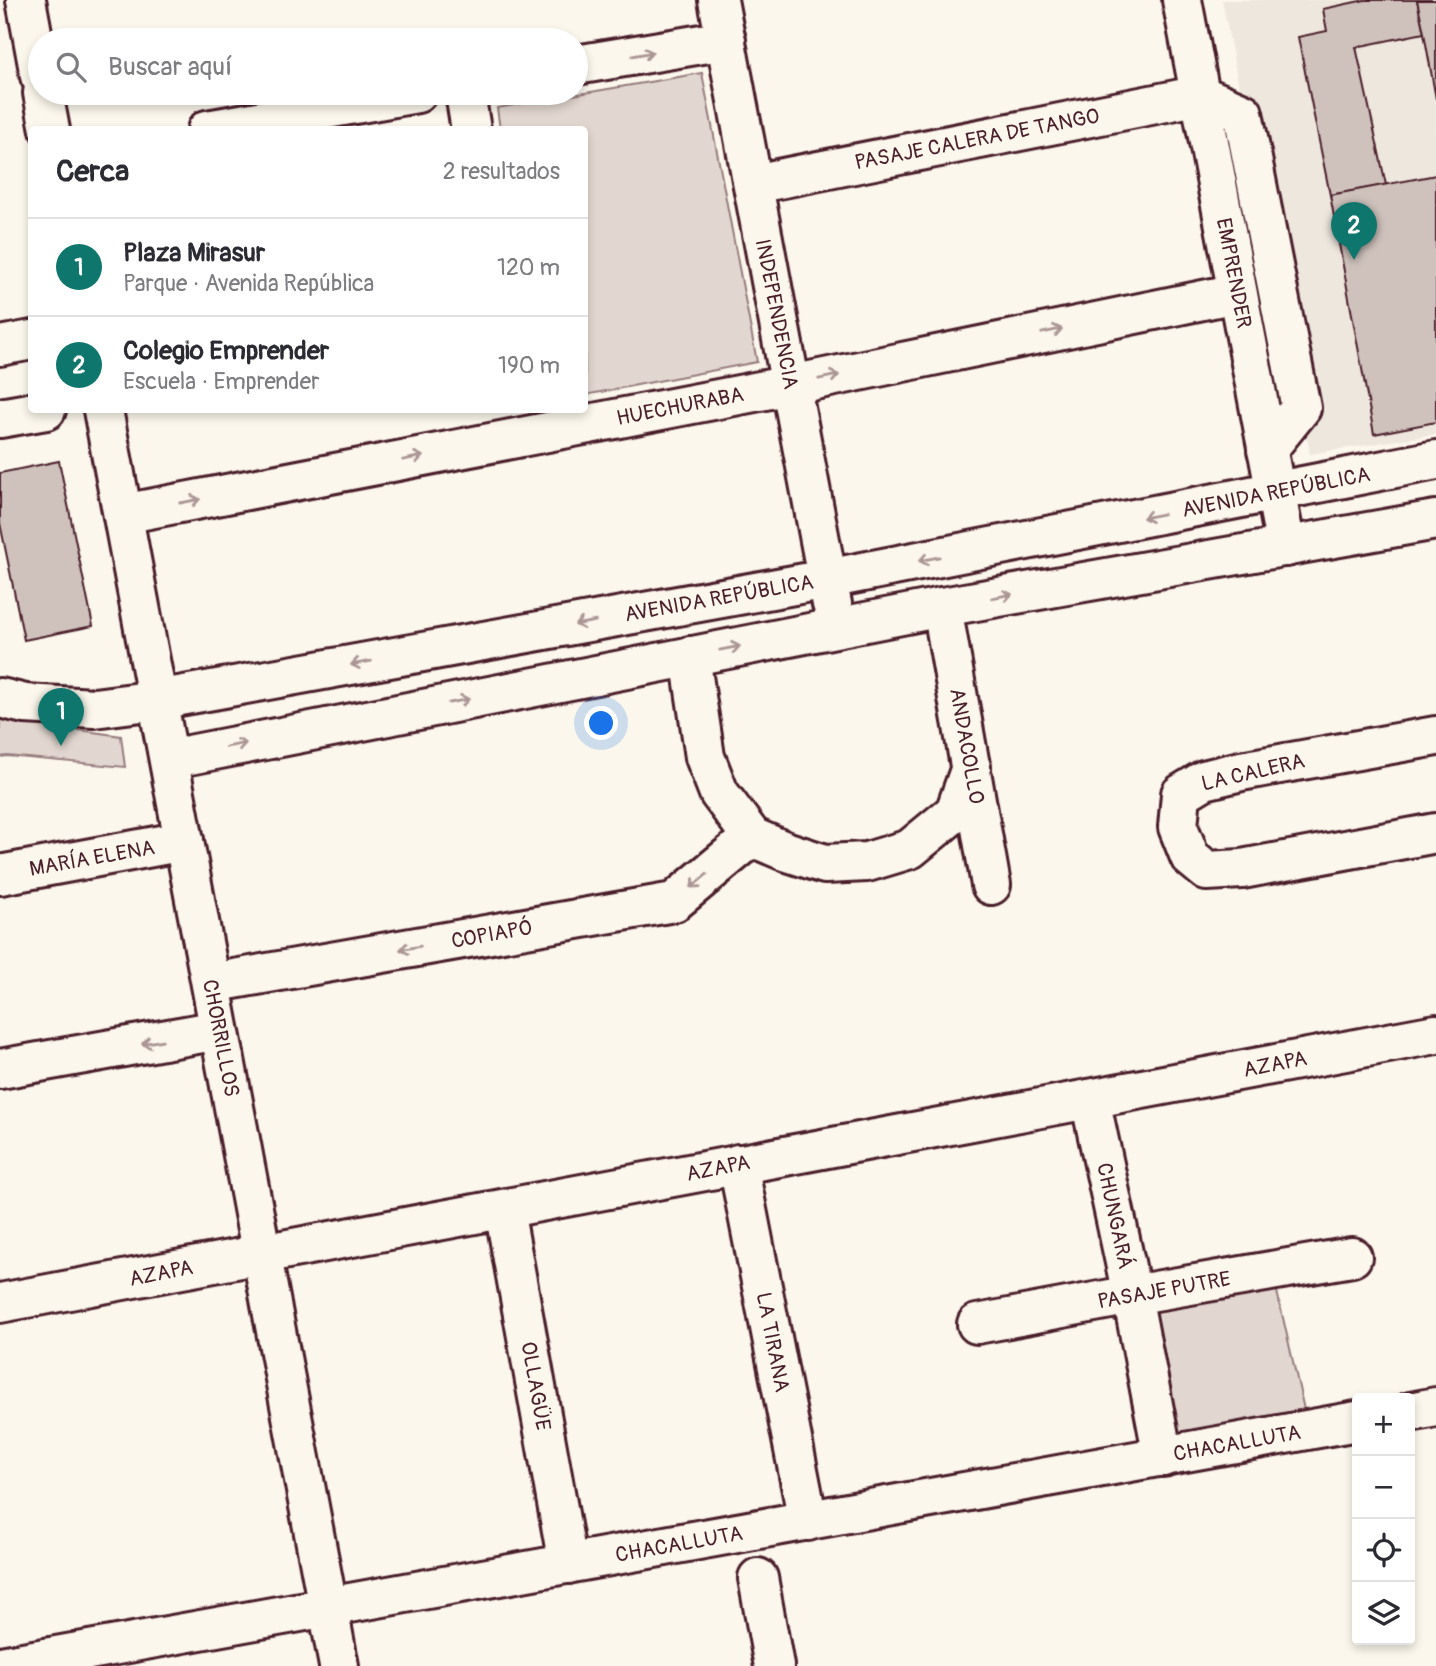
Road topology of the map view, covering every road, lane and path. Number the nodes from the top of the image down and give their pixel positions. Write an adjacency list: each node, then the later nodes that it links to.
1 (26, 0): 4 (street)
2 (718, 0): 5 (street, INDEPENDENCIA)
3 (1182, 0): 7 (street, EMPRENDER)
4 (31, 28)
5 (726, 40): 6 (street, one-way to 5); 14 (street, INDEPENDENCIA)
6 (588, 63)
7 (1200, 95): 14 (street, PASAJE CALERA DE TANGO); 15 (street, EMPRENDER); 23 (street)
8 (45, 105): 11 (street)
9 (349, 105): 12 (street)
10 (467, 105): 13 (street)
11 (49, 126)
12 (230, 126)
13 (470, 126)
14 (753, 184): 18 (street, INDEPENDENCIA)
15 (1237, 293): 18 (street, HUECHURABA, one-way to 15); 23 (street, EMPRENDER)
16 (28, 341): 17 (street)
17 (0, 346)
18 (791, 385): 22 (street, HUECHURABA); 29 (street, INDEPENDENCIA)
19 (29, 413): 21 (street)
20 (104, 413): 26 (street, CHORRILLOS)
21 (0, 418)
22 (522, 423): 26 (street, HUECHURABA, one-way to 22)
23 (1267, 450): 25 (street, EMPRENDER)
24 (1436, 460): 25 (street, AVENIDA REPÚBLICA)
25 (1275, 492): 28 (street, EMPRENDER); 29 (street, AVENIDA REPÚBLICA, one-way to 29)
26 (123, 514): 34 (street, CHORRILLOS)
27 (1436, 520): 28 (street)
28 (1286, 547): 30 (street, one-way to 28)
29 (827, 579): 31 (street, INDEPENDENCIA); 34 (street, AVENIDA REPÚBLICA, one-way to 34)
30 (942, 607): 31 (street); 37 (street, ANDACOLLO)
31 (836, 627): 32 (street, one-way to 31)
32 (690, 656): 36 (street, one-way to 32); 39 (street)
33 (0, 698): 34 (street, AVENIDA REPÚBLICA)
34 (158, 700): 36 (street, CHORRILLOS)
35 (1436, 736): 38 (street, LA CALERA)
36 (169, 759): 40 (street, CHORRILLOS)
37 (971, 767): 39 (street); 42 (street, ANDACOLLO)
38 (1436, 833)
39 (752, 837): 43 (street, COPIAPÓ, one-way to 43)
40 (184, 841): 41 (street, MARÍA ELENA); 43 (street, CHORRILLOS)
41 (0, 875)
42 (991, 885)
43 (211, 983): 44 (street, CHORRILLOS)
44 (219, 1030): 46 (street, one-way to 46); 50 (street, CHORRILLOS)
45 (1436, 1034): 47 (street, AZAPA)
46 (0, 1069)
47 (1090, 1099): 48 (street, AZAPA); 52 (street, CHUNGARÁ)
48 (738, 1164): 49 (street, AZAPA); 59 (street, LA TIRANA)
49 (504, 1209): 50 (street, AZAPA); 60 (street, OLLAGÜE)
50 (262, 1254): 53 (street, AZAPA); 62 (street, CHORRILLOS)
51 (1352, 1257): 52 (street, PASAJE PUTRE)
52 (1132, 1295): 54 (street, PASAJE PUTRE); 58 (street, CHUNGARÁ)
53 (0, 1303)
54 (977, 1324)
55 (1436, 1407): 56 (street)
56 (1415, 1411)
57 (1352, 1423): 58 (street, CHACALLUTA)
58 (1163, 1457): 59 (street, CHACALLUTA)
59 (808, 1521): 60 (street, CHACALLUTA)
60 (568, 1564): 62 (street, CHACALLUTA)
61 (758, 1578): 65 (street)
62 (328, 1607): 63 (street, CHACALLUTA); 64 (street, CHORRILLOS)
63 (1, 1666)
64 (339, 1666)
65 (774, 1666)

